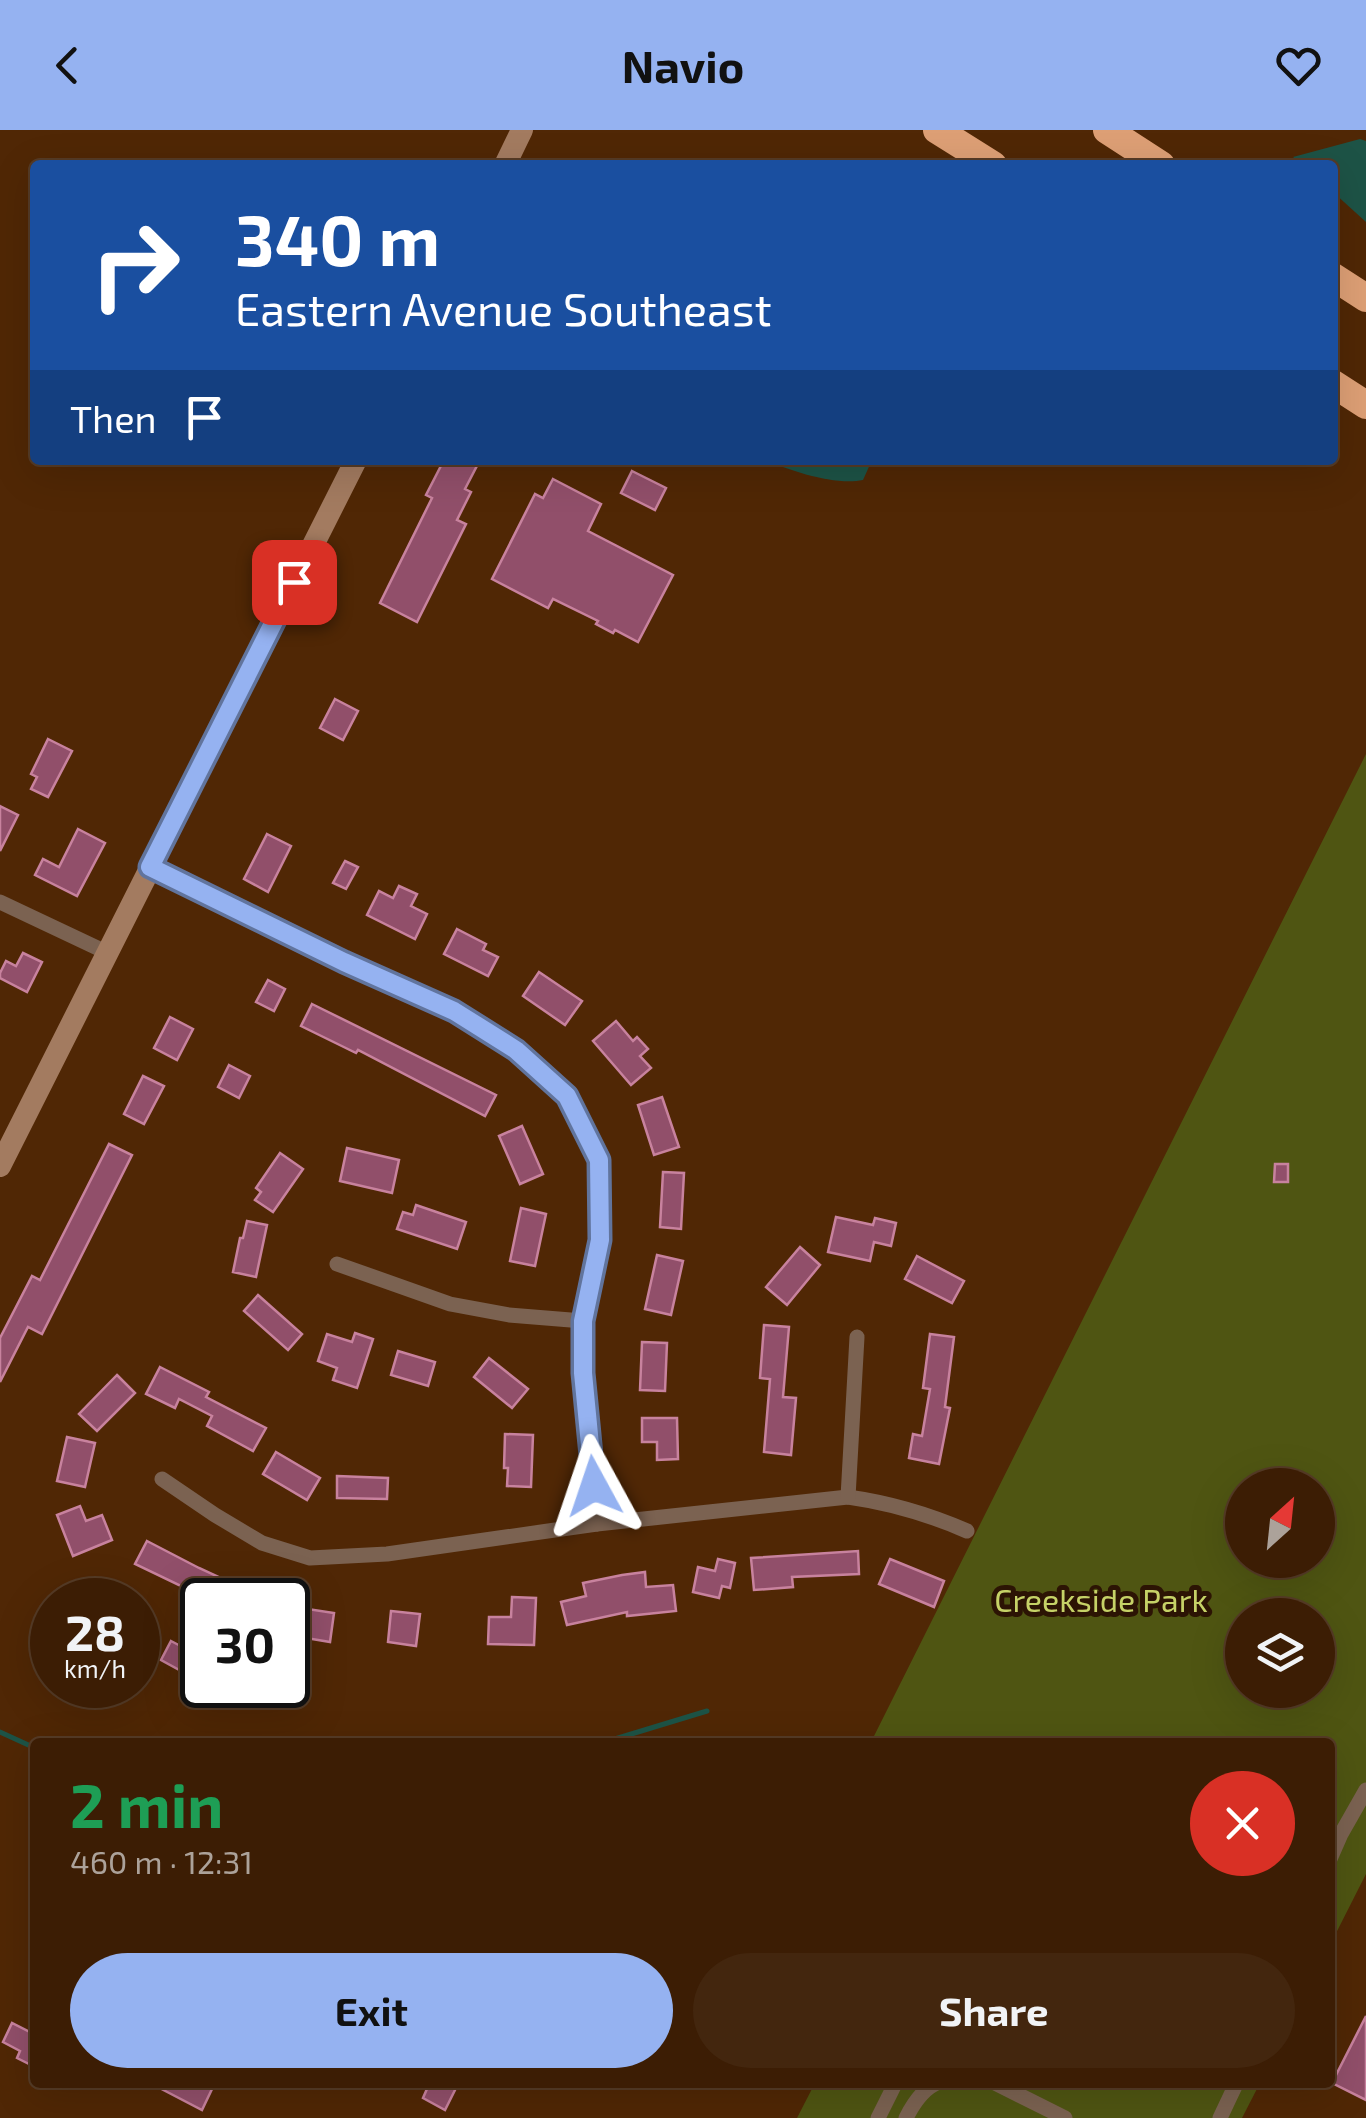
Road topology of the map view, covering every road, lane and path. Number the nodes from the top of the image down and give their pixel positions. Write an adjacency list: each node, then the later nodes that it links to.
1 (522, 130): 4 (street)
2 (937, 130): 5 (highway)
3 (1107, 130): 6 (highway)
4 (507, 160)
5 (985, 160)
6 (1153, 160)
7 (1338, 280): 8 (highway)
8 (1366, 298)
9 (1338, 387): 10 (highway)
10 (1366, 405)
11 (353, 465): 12 (street)
12 (150, 867): 14 (street); 17 (street)
13 (0, 902): 14 (street)
14 (108, 953): 15 (street)
15 (0, 1166)
16 (337, 1264): 17 (street)
17 (583, 1321): 21 (street)
18 (858, 1338): 20 (street)
19 (162, 1479): 21 (street)
20 (848, 1497): 21 (street); 22 (street)
21 (597, 1524)
22 (967, 1531)
23 (1366, 1790): 24 (street)
24 (1335, 1848)
25 (893, 2088): 29 (street)
26 (929, 2088): 30 (street)
27 (1005, 2088): 31 (street)
28 (1233, 2088): 32 (street)
29 (878, 2118)
30 (906, 2118)
31 (1065, 2118)
32 (1220, 2118)

